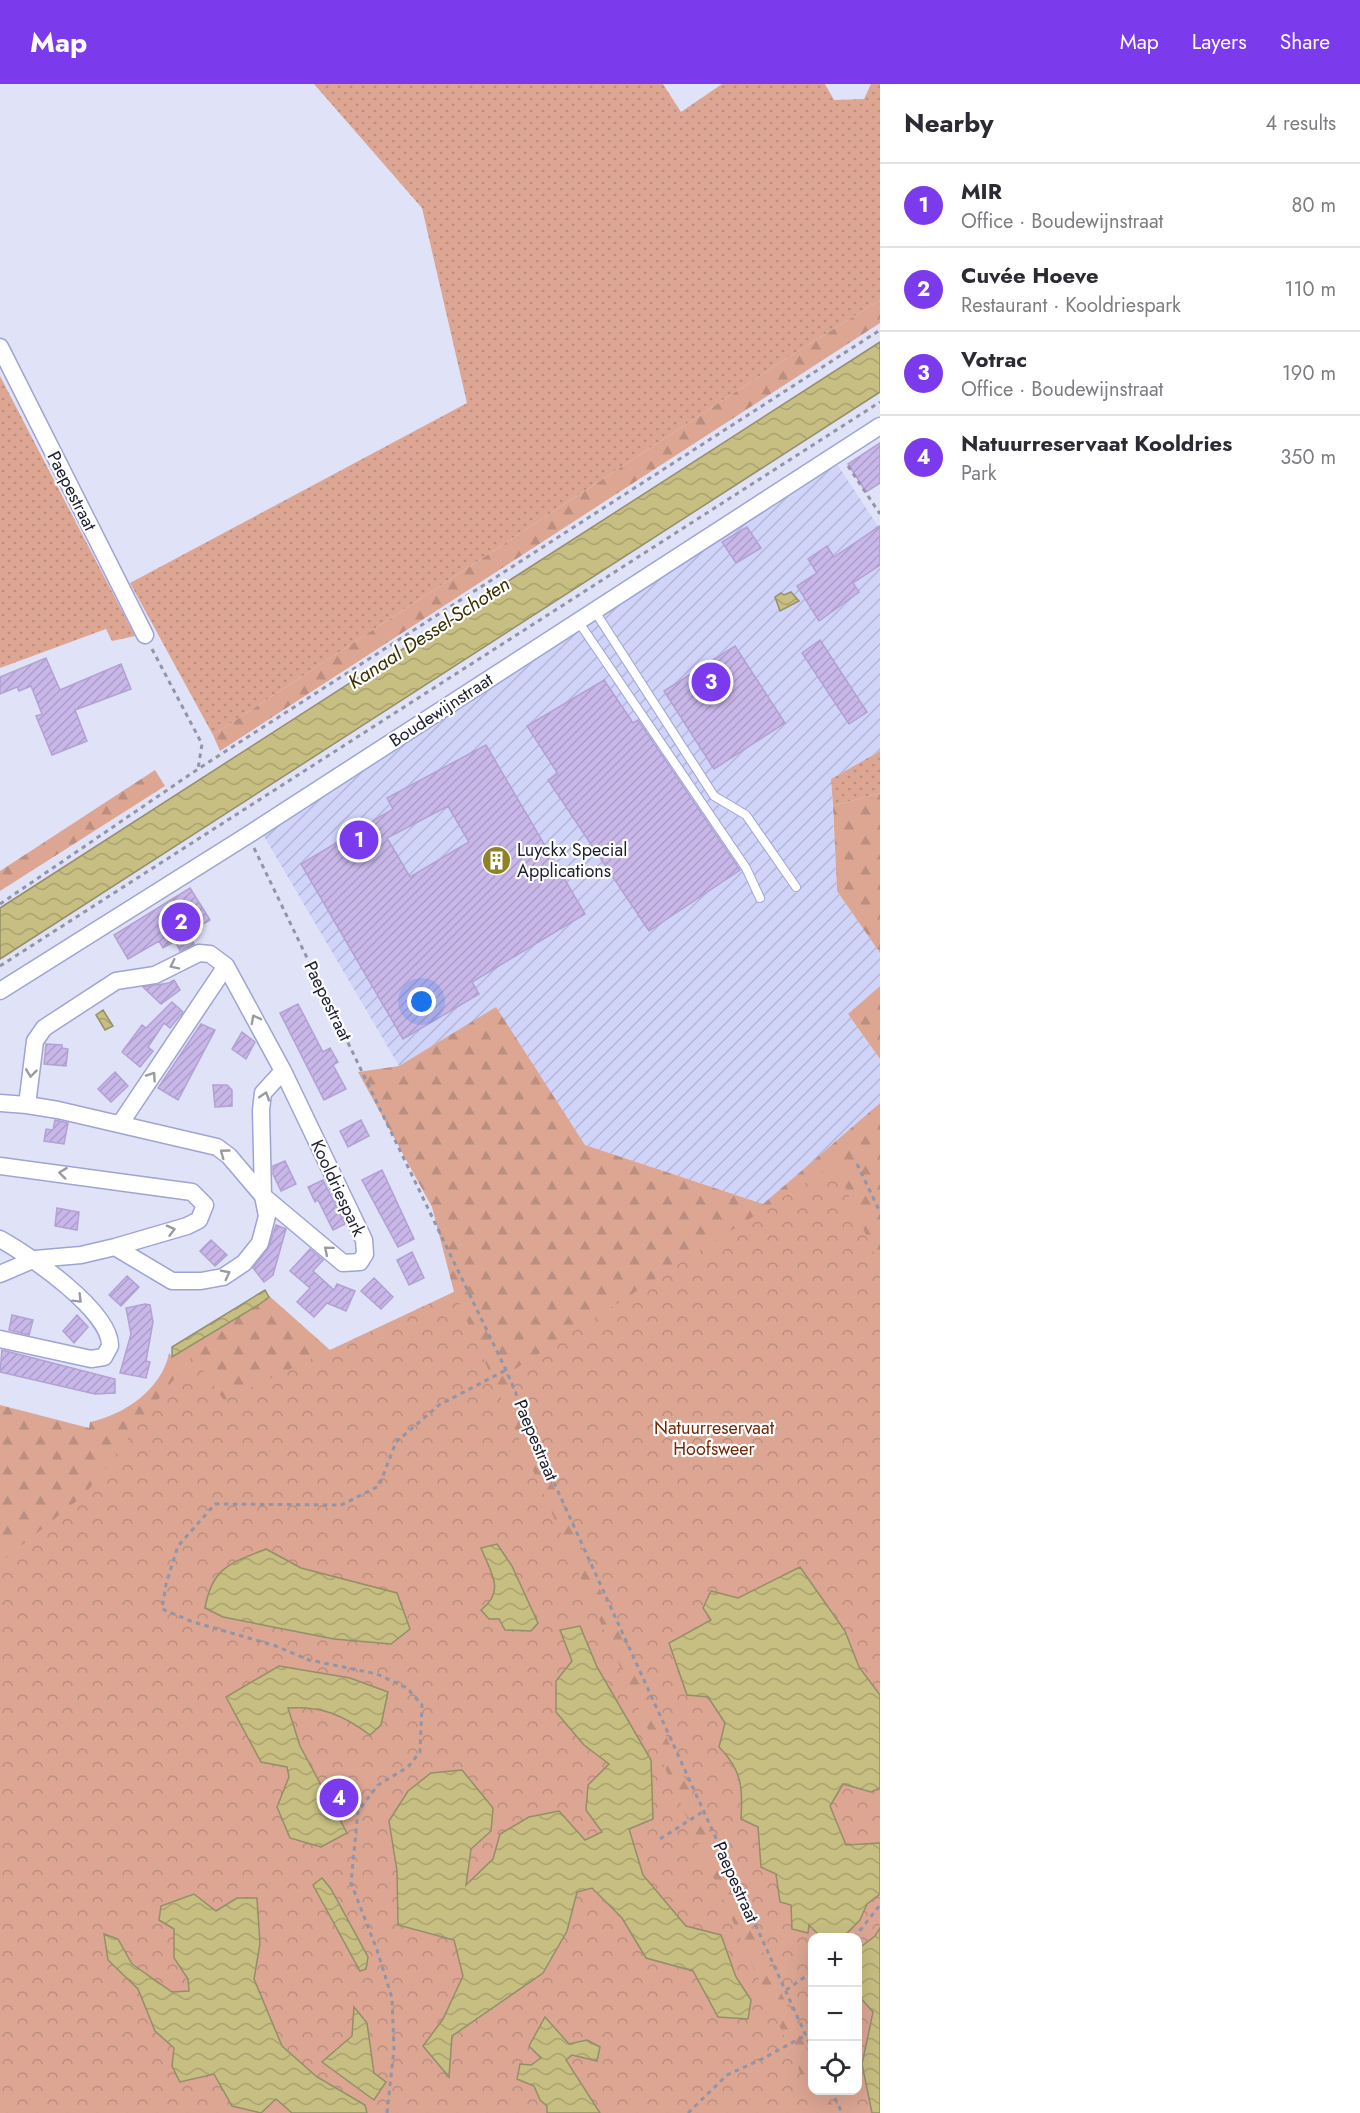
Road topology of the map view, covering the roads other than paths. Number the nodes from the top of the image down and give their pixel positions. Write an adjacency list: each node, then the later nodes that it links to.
1 (0, 347): 5 (street, Paepestraat)
2 (880, 426): 3 (street, Boudewijnstraat)
3 (594, 610): 4 (street, Boudewijnstraat); 6 (lane)
4 (578, 621): 7 (lane); 9 (street, Boudewijnstraat)
5 (145, 634)
6 (796, 887)
7 (760, 898)
8 (226, 966): 10 (street, Kooldriespark, one-way to 8); 12 (street, one-way to 12); 13 (street, one-way to 8)
9 (0, 991)
10 (283, 1071): 15 (street, one-way to 10); 15 (street, Kooldriespark, one-way to 15)
11 (0, 1103): 12 (street, Kooldriespark)
12 (27, 1105): 13 (street, Kooldriespark)
13 (120, 1124): 15 (street, Kooldriespark, one-way to 13)
14 (0, 1166): 17 (street, one-way to 14)
15 (263, 1196): 17 (street, one-way to 15)
16 (0, 1239): 18 (street)
17 (115, 1247): 18 (street)
18 (35, 1259): 19 (street); 20 (street, one-way to 20)
19 (0, 1274)
20 (0, 1339)

